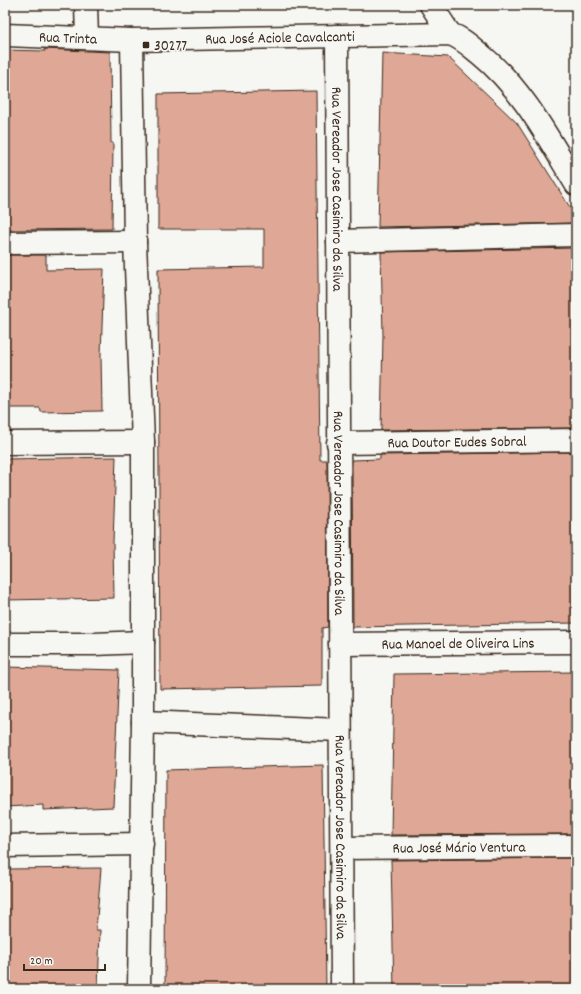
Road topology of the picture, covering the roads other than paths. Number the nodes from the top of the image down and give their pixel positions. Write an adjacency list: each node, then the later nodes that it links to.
1 (86, 5): 5 (street)
2 (431, 5): 6 (street)
3 (5, 35): 5 (street, Rua Trinta)
4 (337, 36): 6 (street, Rua José Aciole Cavalcanti); 7 (street, Rua José Aciole Cavalcanti); 10 (street, Rua Vereador Jose Casimiro da Silva)
5 (87, 38): 7 (street, Rua Trinta)
6 (457, 38): 8 (street)
7 (132, 40): 11 (street)
8 (576, 184)
9 (576, 235): 10 (street)
10 (338, 241): 15 (street, Rua Vereador Jose Casimiro da Silva)
11 (135, 242): 12 (street); 14 (street)
12 (5, 243)
13 (576, 440): 15 (street, Rua Doutor Eudes Sobral)
14 (143, 442): 16 (street); 17 (street)
15 (338, 443): 20 (street, Rua Vereador Jose Casimiro da Silva)
16 (5, 444)
17 (144, 642): 19 (street); 21 (street)
18 (576, 642): 20 (street, Rua Manoel de Oliveira Lins)
19 (5, 644)
20 (340, 644): 22 (street, Rua Vereador Jose Casimiro da Silva)
21 (143, 722): 22 (street); 23 (street)
22 (340, 730): 26 (street, Rua Vereador Jose Casimiro da Silva)
23 (142, 844): 24 (street); 27 (street)
24 (5, 846)
25 (576, 846): 26 (street, Rua José Mário Ventura)
26 (342, 848): 28 (street, Rua Vereador Jose Casimiro da Silva)
27 (138, 989)
28 (342, 989)

